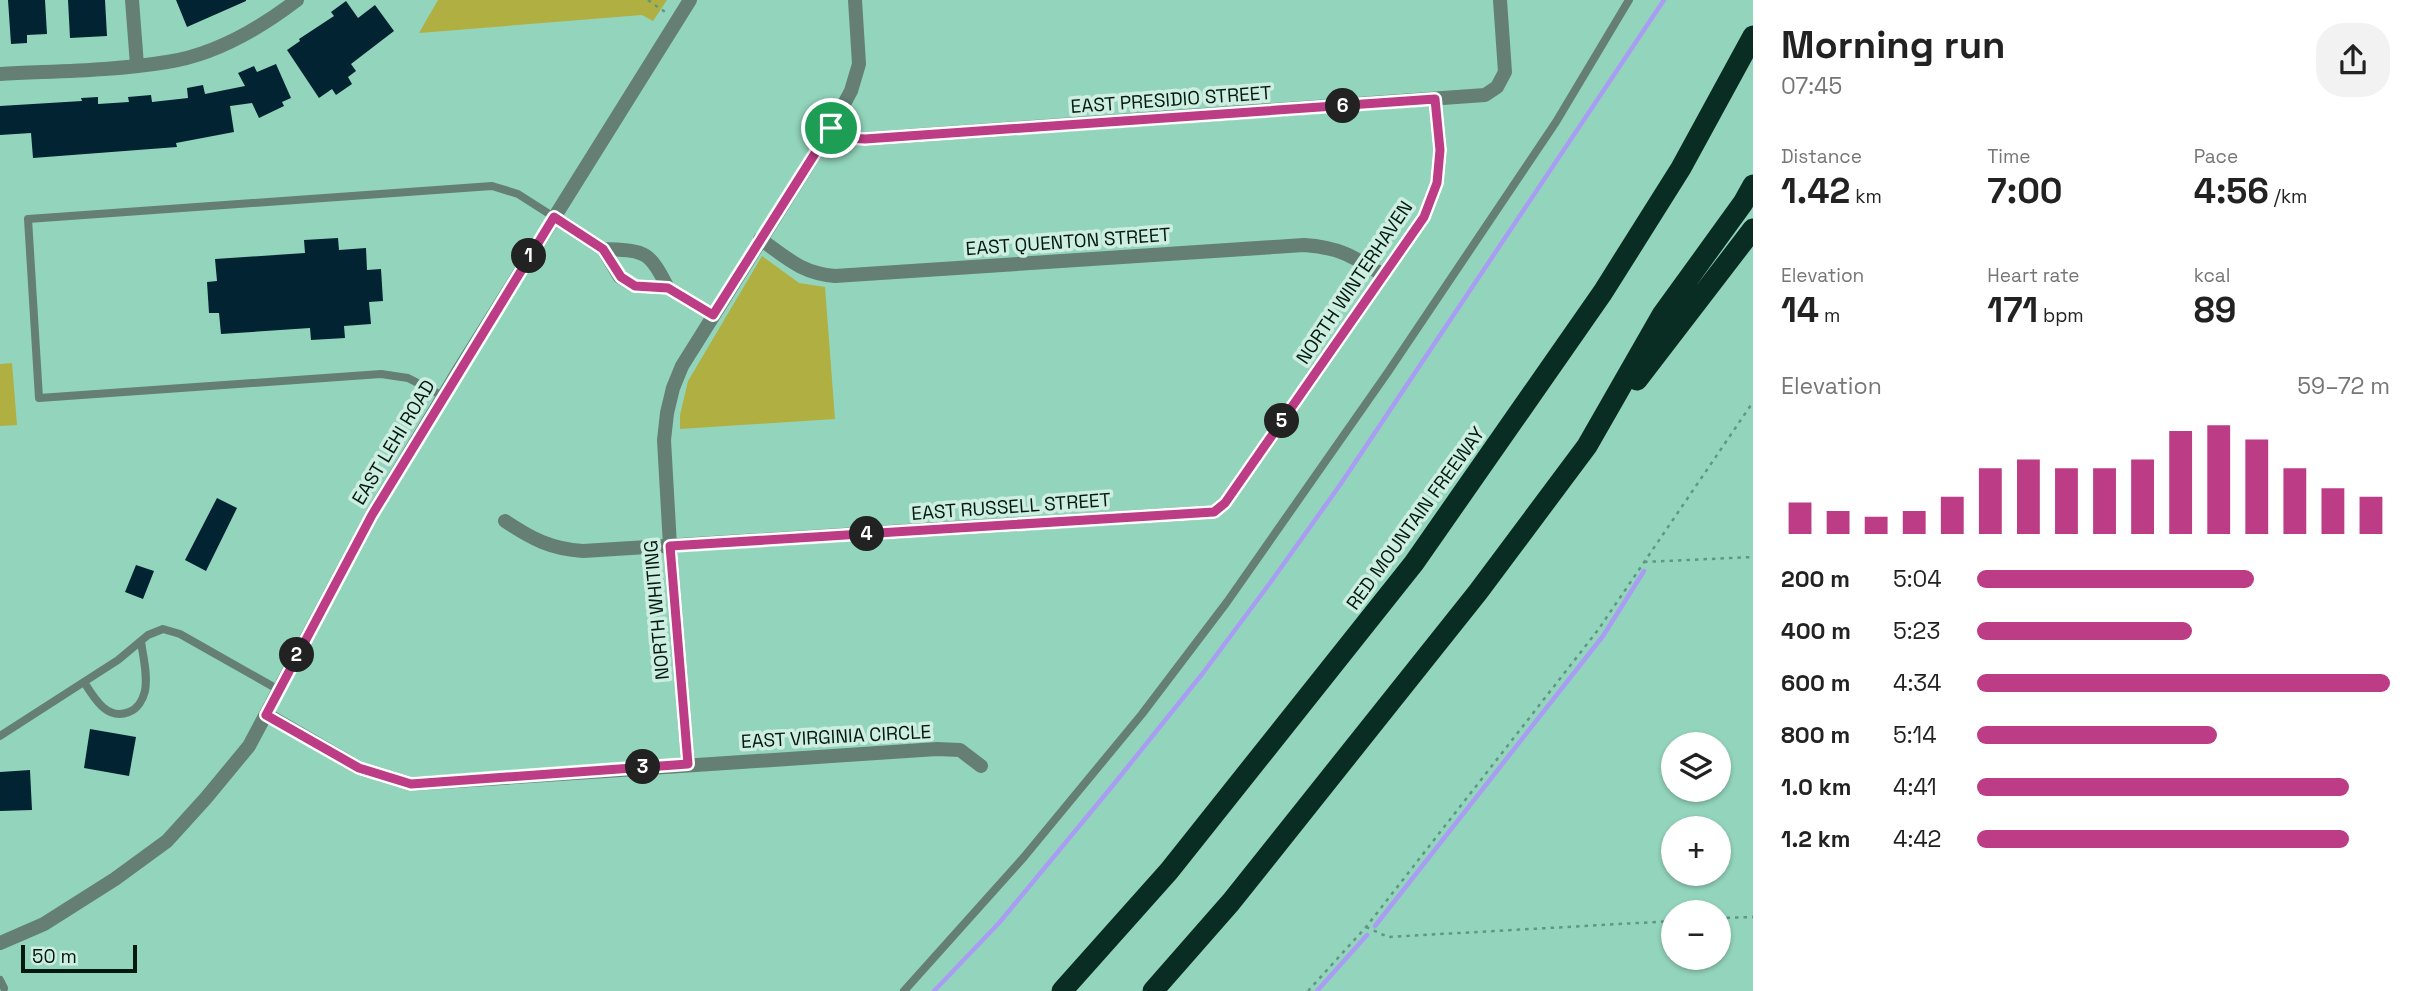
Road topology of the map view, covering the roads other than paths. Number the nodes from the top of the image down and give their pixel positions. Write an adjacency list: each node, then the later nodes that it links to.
1 (132, 0): 8 (street)
2 (297, 0): 8 (street)
3 (690, 0): 13 (street, EAST LEHI ROAD)
4 (855, 0): 11 (street, NORTH WHITING)
5 (1500, 0): 10 (street, EAST PRESIDIO STREET)
6 (1629, 0): 33 (lane)
7 (1753, 36): 34 (highway, RED MOUNTAIN FREEWAY)
8 (136, 65): 9 (street)
9 (0, 74)
10 (1435, 99): 11 (street, EAST PRESIDIO STREET); 17 (street, NORTH WINTERHAVEN)
11 (831, 128): 15 (street, NORTH WHITING)
12 (1753, 185): 21 (highway)
13 (554, 217): 16 (street); 20 (street, EAST LEHI ROAD); 20 (lane)
14 (1753, 229): 21 (highway)
15 (760, 239): 17 (street, EAST QUENTON STREET); 19 (street, NORTH WHITING)
16 (603, 249): 18 (street); 18 (street)
17 (1383, 275): 22 (street, NORTH WINTERHAVEN)
18 (668, 288): 19 (street)
19 (713, 315): 24 (street, NORTH WHITING)
20 (443, 396): 27 (street, EAST LEHI ROAD)
21 (1587, 446): 35 (highway)
22 (1225, 503): 24 (street, EAST RUSSELL STREET)
23 (505, 521): 24 (street, EAST RUSSELL STREET)
24 (670, 546): 30 (street, NORTH WHITING)
25 (141, 641): 26 (lane); 26 (lane); 27 (lane)
26 (84, 682): 29 (lane)
27 (279, 690): 28 (street, EAST LEHI ROAD)
28 (266, 715): 30 (street, EAST VIRGINIA CIRCLE); 32 (street, EAST LEHI ROAD)
29 (0, 736)
30 (688, 764): 31 (street, EAST VIRGINIA CIRCLE)
31 (981, 766)
32 (0, 943)
33 (904, 991)
34 (1062, 991)
35 (1153, 991)

